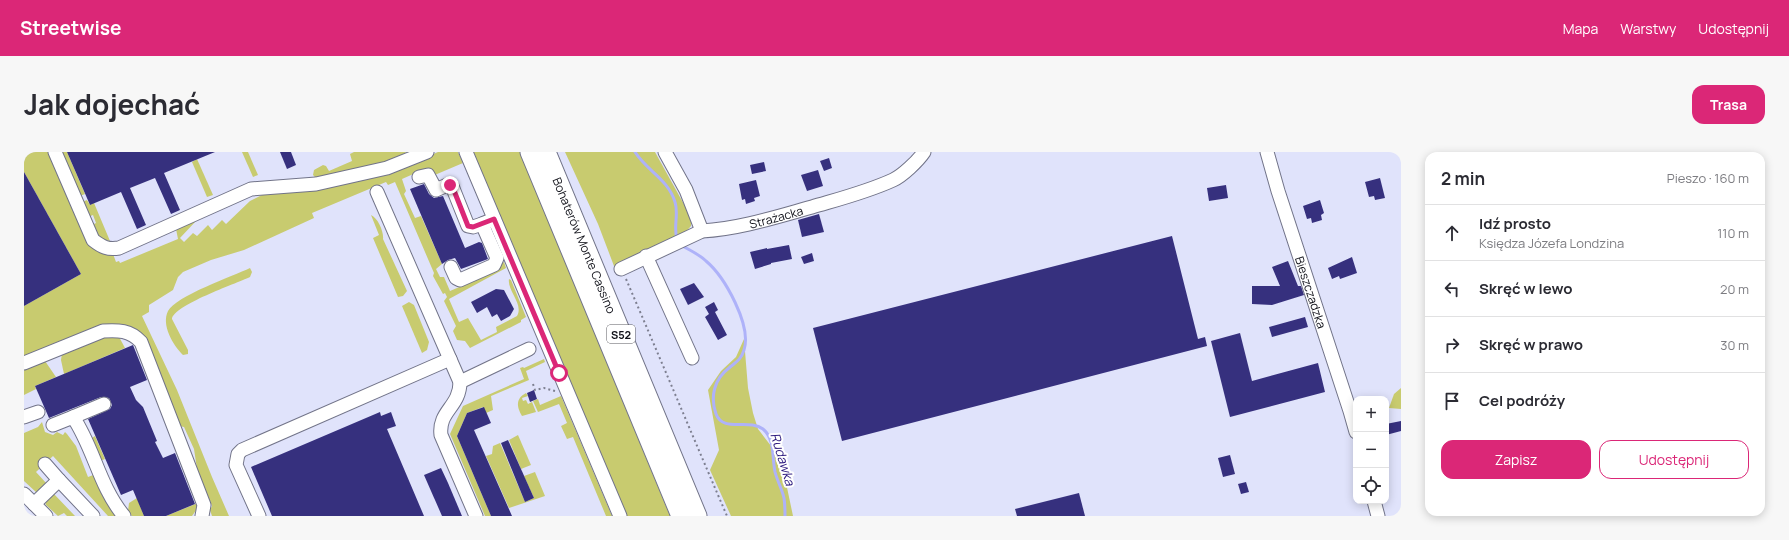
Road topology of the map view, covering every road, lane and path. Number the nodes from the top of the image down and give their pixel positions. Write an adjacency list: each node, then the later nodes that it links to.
1 (55, 152): 8 (street)
2 (466, 152): 11 (street)
3 (530, 152): 39 (highway, Bohaterów Monte Cassino / S52)
4 (546, 152): 40 (highway, Bohaterów Monte Cassino / S52)
5 (665, 152): 12 (street)
6 (924, 152): 12 (street, Strażacka)
7 (1267, 152): 25 (street, Bieszczadzka)
8 (423, 153)
9 (419, 177): 11 (street)
10 (377, 192): 18 (street)
11 (488, 221): 14 (street); 38 (street)
12 (702, 231): 13 (street, Strażacka)
13 (646, 256): 15 (street, Strażacka); 17 (street)
14 (451, 267)
15 (621, 269): 41 (path)
16 (529, 349): 20 (street)
17 (692, 358)
18 (450, 359): 20 (street); 36 (street)
19 (24, 363): 35 (street)
20 (460, 382): 37 (street)
21 (104, 404): 24 (street)
22 (38, 412): 23 (street)
23 (24, 417)
24 (73, 417): 26 (street); 34 (street)
25 (1353, 422)
26 (54, 425)
27 (45, 464): 28 (street)
28 (59, 480): 30 (street); 33 (street)
29 (24, 494): 30 (street)
30 (34, 504): 32 (street)
31 (1375, 504): 42 (street)
32 (46, 516)
33 (93, 516)
34 (124, 516)
35 (202, 516)
36 (259, 516)
37 (476, 516)
38 (620, 516)
39 (681, 516)
40 (697, 516)
41 (727, 516)
42 (1378, 516)

